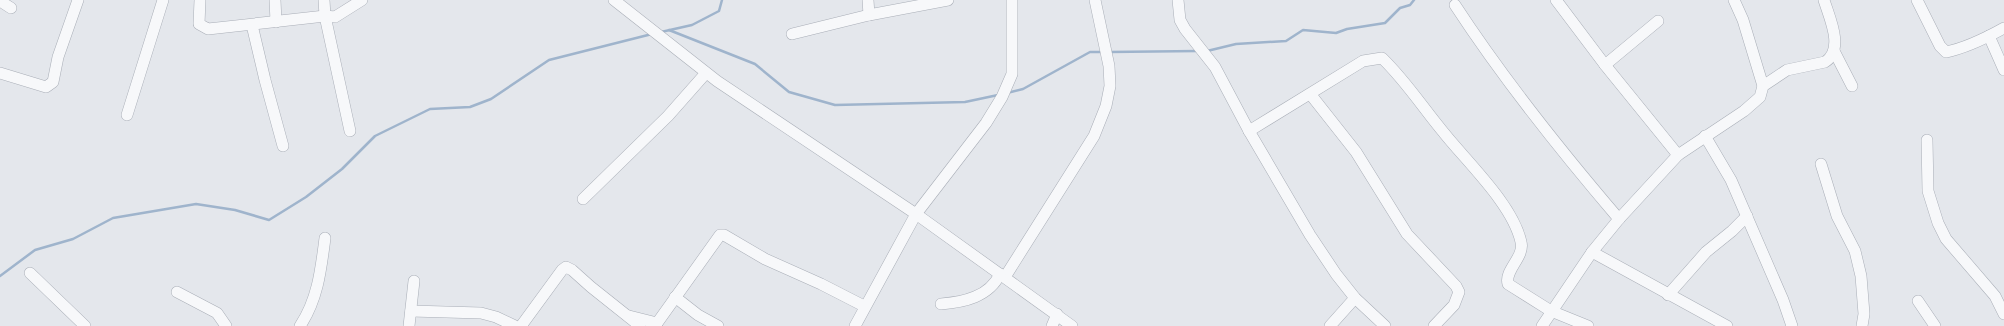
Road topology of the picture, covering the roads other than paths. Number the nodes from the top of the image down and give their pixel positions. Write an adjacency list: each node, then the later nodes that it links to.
1 (0, 0): 19 (street)
2 (78, 0): 31 (street)
3 (163, 0): 36 (street)
4 (200, 0): 24 (street)
5 (275, 0): 23 (street)
6 (324, 0): 21 (street)
7 (362, 0): 21 (street)
8 (614, 0): 32 (street)
9 (868, 0): 20 (street)
10 (948, 0): 20 (street)
11 (1012, 0): 45 (street)
12 (1095, 0): 51 (street)
13 (1178, 0): 38 (street)
14 (1556, 0): 29 (street)
15 (1734, 0): 33 (street)
16 (1824, 0): 28 (street)
17 (1917, 0): 27 (street)
18 (1455, 5): 47 (street)
19 (11, 8)
20 (869, 15): 26 (street)
21 (325, 16): 23 (street); 37 (street)
22 (1658, 21): 29 (street)
23 (276, 22): 24 (street)
24 (252, 25): 41 (street)
25 (2004, 28): 27 (street)
26 (792, 34)
27 (1990, 36): 30 (street)
28 (1834, 51): 33 (street); 34 (street)
29 (1605, 65): 42 (street)
30 (2004, 70)
31 (0, 73)
32 (706, 73): 44 (street); 45 (street)
33 (1763, 86): 39 (street)
34 (1852, 86)
35 (1311, 95): 38 (street); 61 (street); 80 (street)
36 (127, 115)
37 (350, 131)
38 (1249, 131): 57 (street)
39 (1705, 136): 42 (street); 46 (street)
40 (1927, 140): 54 (street)
41 (283, 146)
42 (1678, 155): 47 (street)
43 (1822, 164): 85 (street)
44 (583, 199)
45 (916, 214): 51 (street); 60 (street)
46 (1747, 216): 55 (street); 84 (street)
47 (1619, 219): 49 (street)
48 (326, 238): 69 (street)
49 (1592, 252): 55 (street); 61 (street)
50 (30, 273): 67 (street)
51 (1003, 276): 59 (street); 63 (street)
52 (414, 281): 62 (street)
53 (177, 292): 68 (street)
54 (1999, 294): 64 (street)
55 (1668, 295): 83 (street)
56 (675, 297): 60 (street); 66 (street); 74 (street)
57 (1355, 298): 78 (street); 79 (street)
58 (1918, 301): 86 (street)
59 (941, 304)
60 (864, 306): 75 (street)
61 (1552, 311): 81 (street); 82 (street)
62 (411, 312): 70 (street); 71 (street)
63 (1057, 314): 76 (street); 77 (street)
64 (2004, 314)
65 (627, 316): 66 (street); 72 (street); 73 (street)
66 (656, 324)
67 (85, 326)
68 (226, 326)
69 (300, 326)
70 (409, 326)
71 (515, 326)
72 (521, 326)
73 (640, 326)
74 (718, 326)
75 (855, 326)
76 (1052, 326)
77 (1072, 326)
78 (1330, 326)
79 (1386, 326)
80 (1434, 326)
81 (1542, 326)
82 (1588, 326)
83 (1727, 326)
84 (1792, 326)
85 (1862, 326)
86 (1935, 326)

